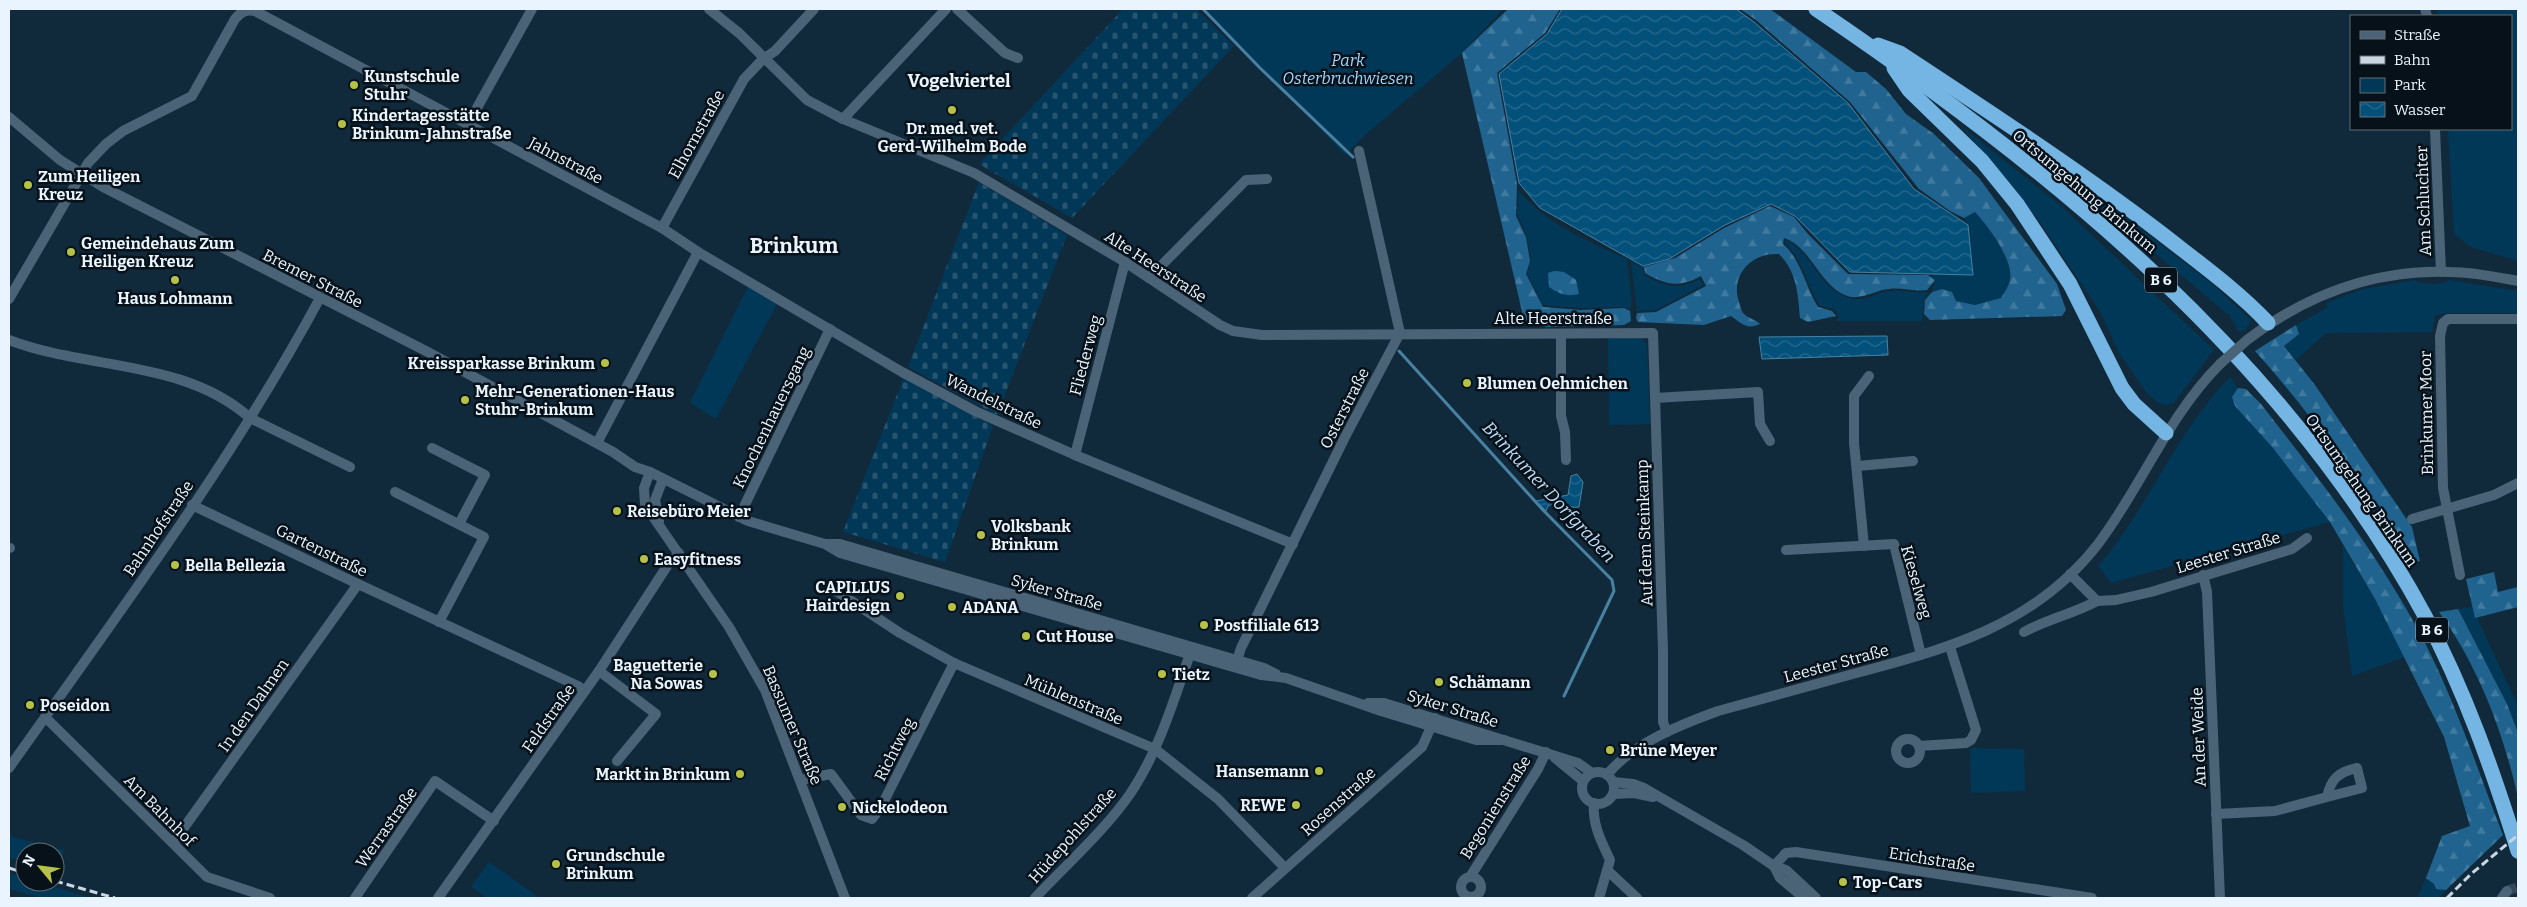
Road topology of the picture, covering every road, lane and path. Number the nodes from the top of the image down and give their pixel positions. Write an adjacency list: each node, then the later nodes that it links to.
1 (532, 9): 14 (street)
2 (708, 9): 11 (street, Alte Heerstraße)
3 (814, 9): 11 (street, Elhornstraße)
4 (946, 9): 13 (street)
5 (957, 9): 9 (street)
6 (1816, 9): 8 (highway, Ortsumgehung Brinkum / B 6)
7 (262, 11): 14 (street, Jahnstraße); 17 (street)
8 (1859, 38): 10 (highway, Ortsumgehung Brinkum / B 6); 28 (highway, B 6)
9 (1018, 58)
10 (1888, 58): 37 (highway, B 6); 96 (highway, Ortsumgehung Brinkum / B 6)
11 (763, 59): 13 (street, Alte Heerstraße); 19 (street, Elhornstraße)
12 (9, 118): 17 (street, Bremer Straße)
13 (843, 119): 21 (street, Alte Heerstraße)
14 (468, 124): 19 (street, Jahnstraße)
15 (2435, 130): 22 (street, Am Schluchter)
16 (1359, 151): 30 (street)
17 (82, 176): 25 (street, Bremer Straße); 26 (street)
18 (1266, 179): 23 (street)
19 (662, 228): 20 (street, Jahnstraße)
20 (698, 252): 29 (street, Wandelstraße); 39 (street)
21 (1125, 262): 23 (street, Alte Heerstraße); 41 (street, Fliederweg)
22 (2441, 272): 24 (street, Leester Straße); 28 (street, Leester Straße)
23 (1149, 278): 30 (street, Alte Heerstraße)
24 (2518, 281)
25 (320, 298): 36 (street, Bahnhofstraße); 39 (street, Bremer Straße)
26 (9, 299)
27 (2518, 319): 51 (street, Brinkumer Moor)
28 (2268, 323): 37 (street, Leester Straße, bridge)
29 (830, 329): 41 (street, Wandelstraße); 52 (street, Knochenhauersgang)
30 (1400, 333): 32 (street, Alte Heerstraße); 58 (street, Osterstraße)
31 (1653, 333): 32 (street, Alte Heerstraße); 35 (street, Auf dem Steinkamp)
32 (1561, 334): 42 (street)
33 (9, 340): 36 (street)
34 (1869, 376): 44 (street)
35 (1655, 398): 38 (street); 79 (street, Auf dem Steinkamp)
36 (250, 418): 45 (street); 50 (street, Bahnhofstraße)
37 (2166, 433): 62 (street, Leester Straße)
38 (1770, 441)
39 (597, 443): 46 (street, Bremer Straße)
40 (432, 448): 54 (street)
41 (1075, 455): 58 (street, Wandelstraße)
42 (1566, 460)
43 (1913, 461): 44 (street)
44 (1858, 466): 59 (street)
45 (350, 467)
46 (650, 472): 47 (street, Syker Straße); 55 (street, Bassumer Straße)
47 (663, 479): 52 (street, Syker Straße); 55 (street, Bassumer Straße)
48 (2518, 483): 51 (street)
49 (395, 492): 54 (street)
50 (192, 504): 65 (street, Gartenstraße); 77 (street, Bahnhofstraße)
51 (2448, 509): 53 (street); 64 (street, Brinkumer Moor)
52 (740, 517): 57 (street, Syker Straße)
53 (2412, 519)
54 (459, 524): 68 (street)
55 (660, 524): 61 (street, Bassumer Straße)
56 (2307, 538): 63 (street, Leester Straße)
57 (825, 544): 71 (street, Syker Straße); 74 (street, Syker Straße)
58 (1293, 544): 74 (street, Osterstraße)
59 (1864, 546): 60 (street, Kieselweg); 72 (street, Kieselweg)
60 (1786, 550)
61 (679, 553): 75 (street, Feldstraße); 87 (street, Bassumer Straße)
62 (2070, 574): 67 (street); 70 (street, Leester Straße)
63 (2203, 575): 67 (street, Leester Straße); 93 (street, An der Weide)
64 (2460, 576)
65 (358, 584): 68 (street, Gartenstraße); 95 (street, In den Dalmen)
66 (830, 587): 73 (street, Mühlenstraße)
67 (2097, 601): 69 (street, Leester Straße)
68 (439, 622): 76 (street, Gartenstraße)
69 (2024, 632)
70 (1950, 647): 72 (street, Leester Straße); 80 (street)
71 (1190, 654): 74 (street, Syker Straße); 81 (street, Hüdepohlstraße)
72 (1921, 655): 79 (street, Leester Straße)
73 (954, 663): 81 (street, Mühlenstraße); 87 (street, Richtweg)
74 (1236, 663): 78 (street, Syker Straße)
75 (599, 671): 76 (street, Feldstraße); 83 (street)
76 (585, 691): 94 (street, Feldstraße)
77 (45, 717): 84 (street, Bahnhofstraße); 95 (street, Am Bahnhof)
78 (1433, 722): 82 (street, Syker Straße); 98 (street, Rosenstraße)
79 (1667, 732): 86 (street, Leester Straße)
80 (1920, 746)
81 (1155, 750): 98 (street, Mühlenstraße); 106 (street, Hüdepohlstraße)
82 (1546, 752): 85 (street, Syker Straße); 88 (street, Syker Straße); 100 (street, Begonienstraße)
83 (617, 761)
84 (9, 768)
85 (1592, 773): 86 (street); 88 (street)
86 (1610, 779): 89 (street); 91 (street)
87 (801, 780): 105 (street, Bassumer Straße)
88 (1583, 781): 92 (street)
89 (1613, 794): 91 (street); 92 (street)
90 (2327, 797): 90 (street); 93 (street)
91 (1658, 798): 97 (street)
92 (1594, 803): 99 (street)
93 (2216, 814): 113 (street, An der Weide)
94 (494, 821): 103 (street, Werrastraße); 104 (street, Feldstraße)
95 (173, 843): 102 (street, Am Bahnhof)
96 (2518, 852)
97 (1774, 866): 110 (street); 111 (street); 112 (street, Erichstraße)
98 (1285, 868): 107 (street, Rosenstraße)
99 (1608, 871): 108 (street); 109 (street)
100 (1470, 877): 101 (street, Begonienstraße); 101 (street, Begonienstraße)
101 (1460, 896)
102 (270, 898)
103 (355, 898)
104 (438, 898)
105 (845, 898)
106 (1034, 898)
107 (1252, 898)
108 (1599, 898)
109 (1637, 898)
110 (1804, 898)
111 (1816, 898)
112 (2092, 898)
113 (2220, 898)

